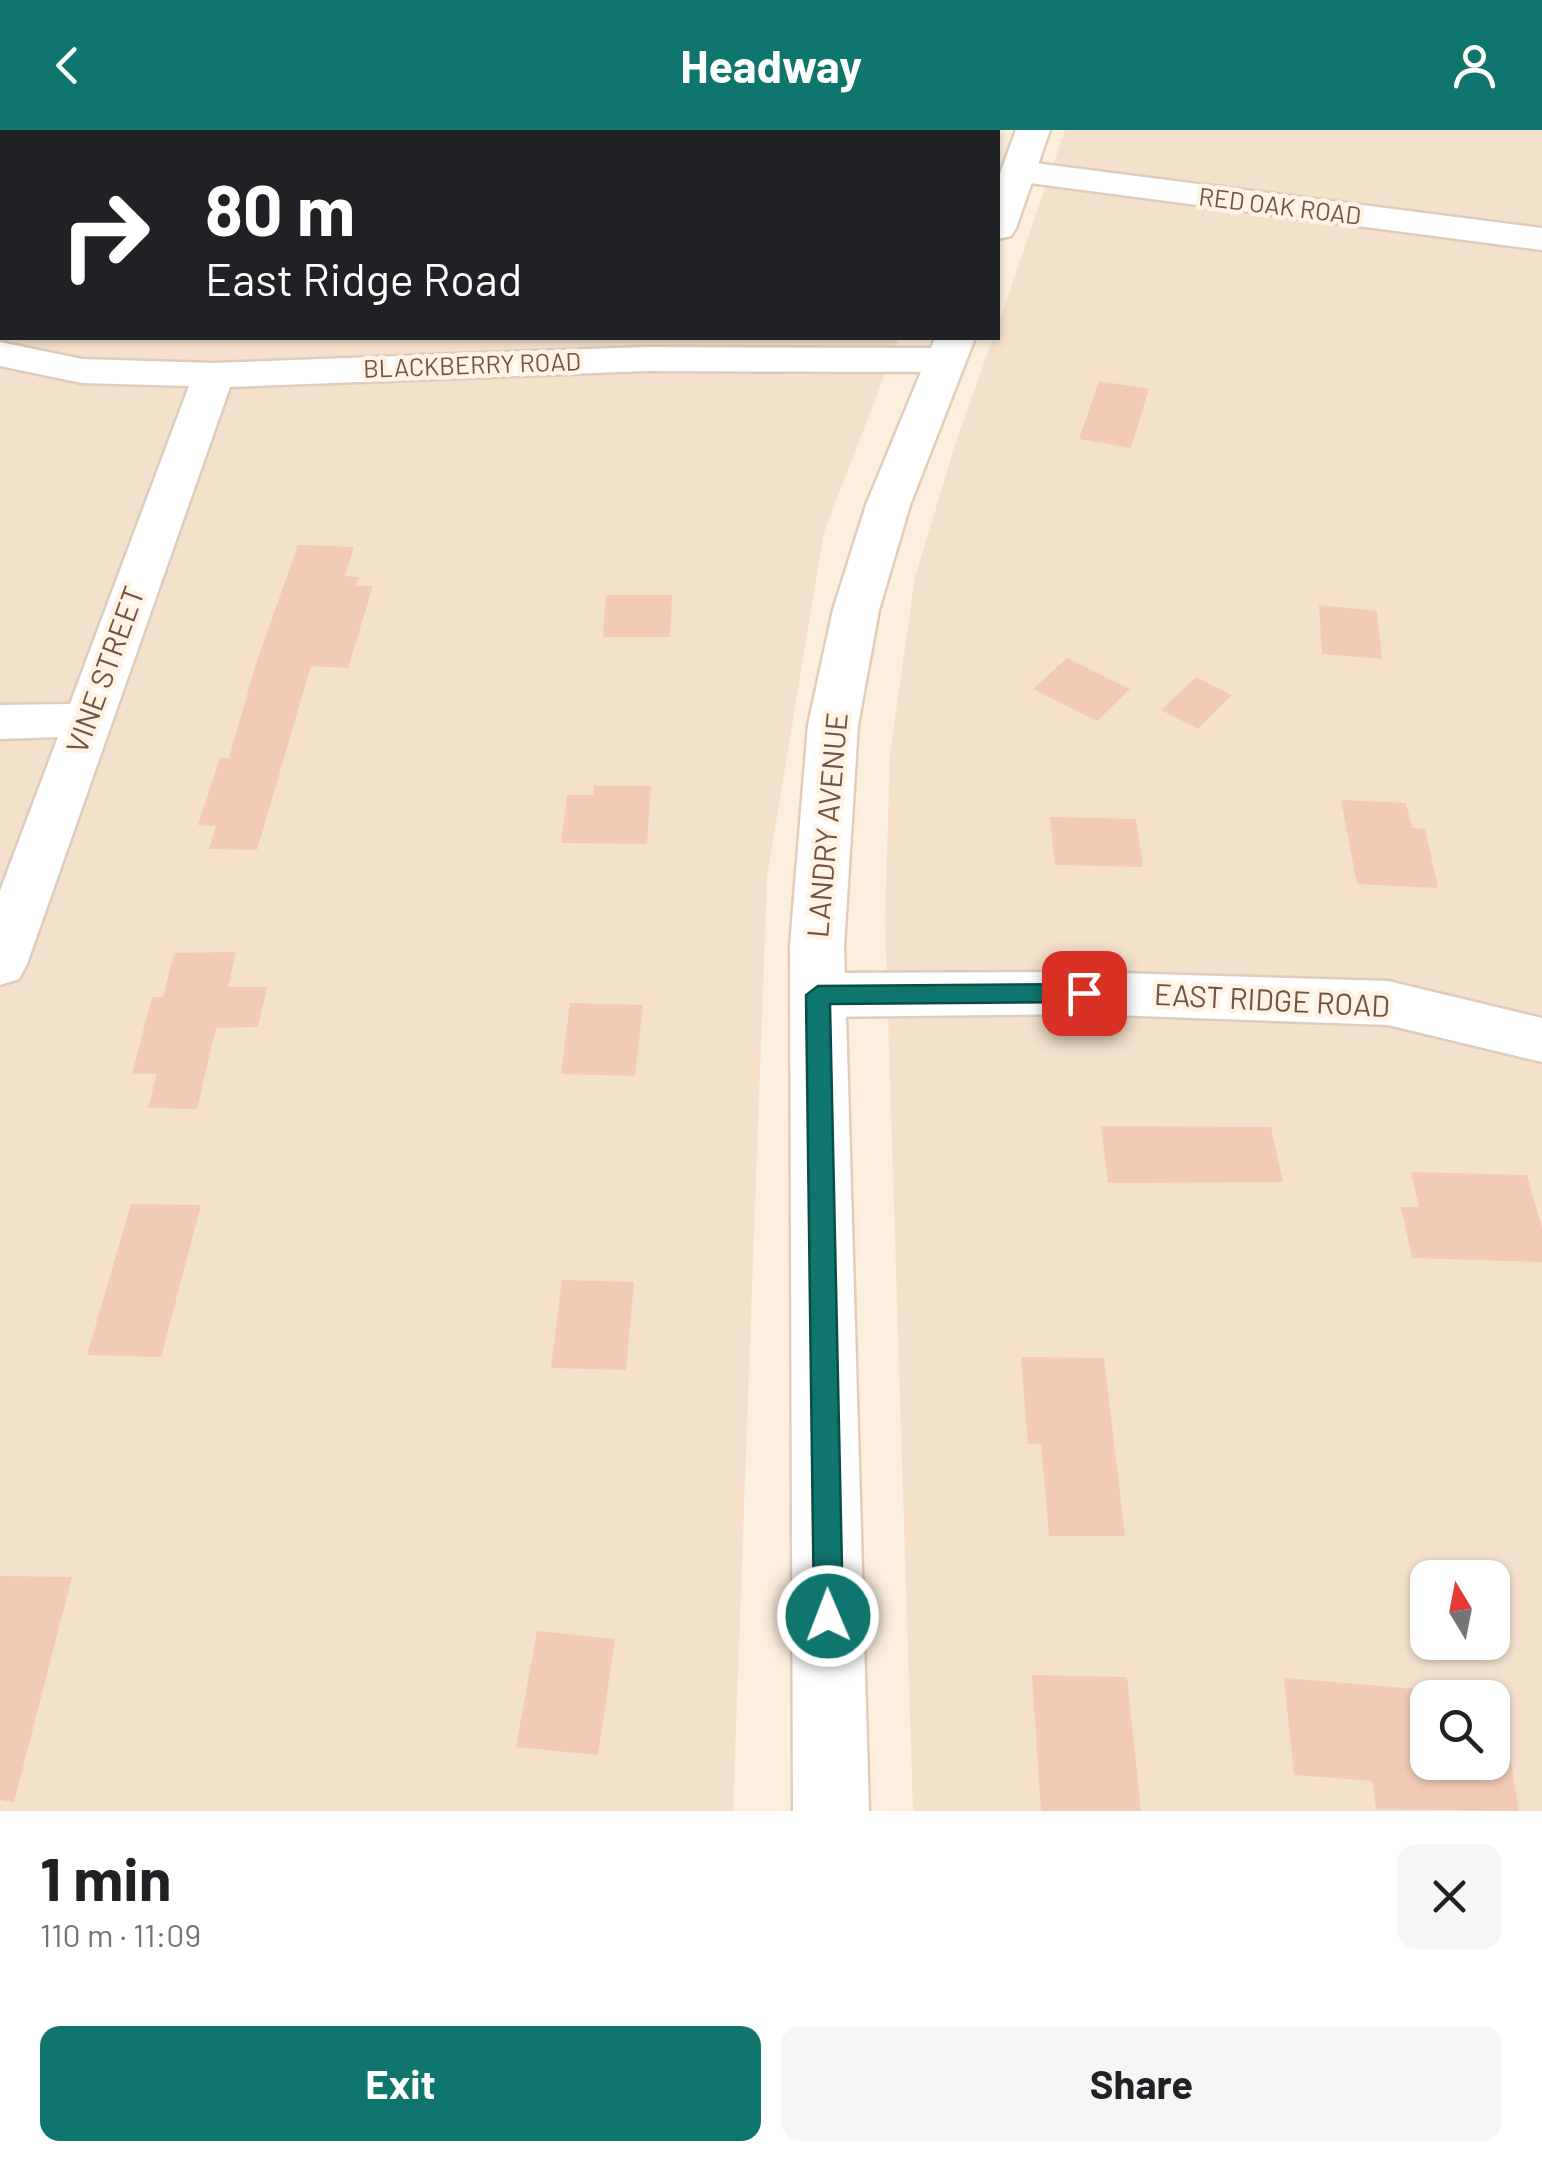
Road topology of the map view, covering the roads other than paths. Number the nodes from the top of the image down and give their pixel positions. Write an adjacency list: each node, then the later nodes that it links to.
1 (1032, 130): 2 (street)
2 (1019, 172): 3 (street); 4 (street, RED OAK ROAD)
3 (1000, 223)
4 (1542, 238)
5 (951, 349): 7 (street, BLACKBERRY ROAD); 11 (street, LANDRY AVENUE)
6 (0, 354): 7 (street, BLACKBERRY ROAD)
7 (214, 376): 8 (street, VINE STREET)
8 (87, 720): 9 (street); 10 (street, VINE STREET)
9 (0, 722)
10 (0, 964)
11 (818, 995): 12 (street, EAST RIDGE ROAD); 13 (street, LANDRY AVENUE)
12 (1542, 1040)
13 (831, 1811)

